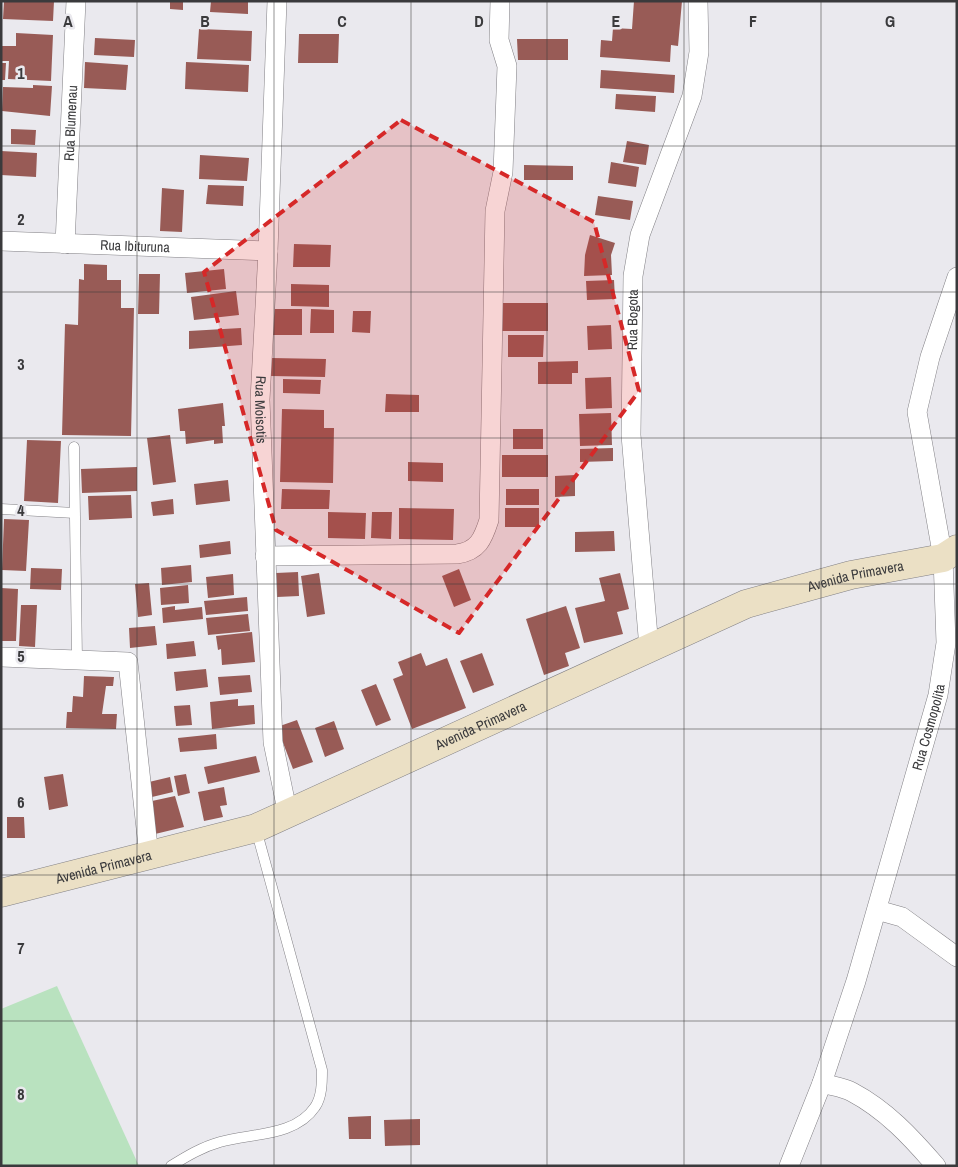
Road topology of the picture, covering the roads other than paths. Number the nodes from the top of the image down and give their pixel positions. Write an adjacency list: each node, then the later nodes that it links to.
1 (76, 1): 6 (street, Rua Blumenau)
2 (277, 1): 7 (street, Rua Moisotis)
3 (500, 1): 13 (street)
4 (698, 1): 14 (street, Rua Bogota)
5 (1, 241): 6 (street, Rua Ibituruna)
6 (65, 244): 7 (street, Rua Ibituruna)
7 (268, 251): 13 (street, Rua Moisotis)
8 (957, 277): 12 (street, Rua Cosmopolita)
9 (74, 447): 11 (lane)
10 (1, 509): 11 (lane)
11 (75, 513): 16 (lane)
12 (950, 553): 14 (street, Avenida Primavera); 21 (street, Rua Cosmopolita)
13 (265, 556): 17 (street, Rua Moisotis)
14 (649, 648): 17 (street, Avenida Primavera)
15 (1, 657): 16 (street)
16 (77, 659): 19 (street)
17 (288, 815): 18 (street, Avenida Primavera)
18 (256, 828): 19 (street, Avenida Primavera); 24 (lane)
19 (149, 856): 20 (street, Avenida Primavera)
20 (1, 893)
21 (877, 910): 22 (street); 23 (street, Rua Cosmopolita)
22 (957, 958)
23 (822, 1083): 25 (street, Rua Cosmopolita); 26 (street)
24 (171, 1166)
25 (789, 1166)
26 (936, 1166)

